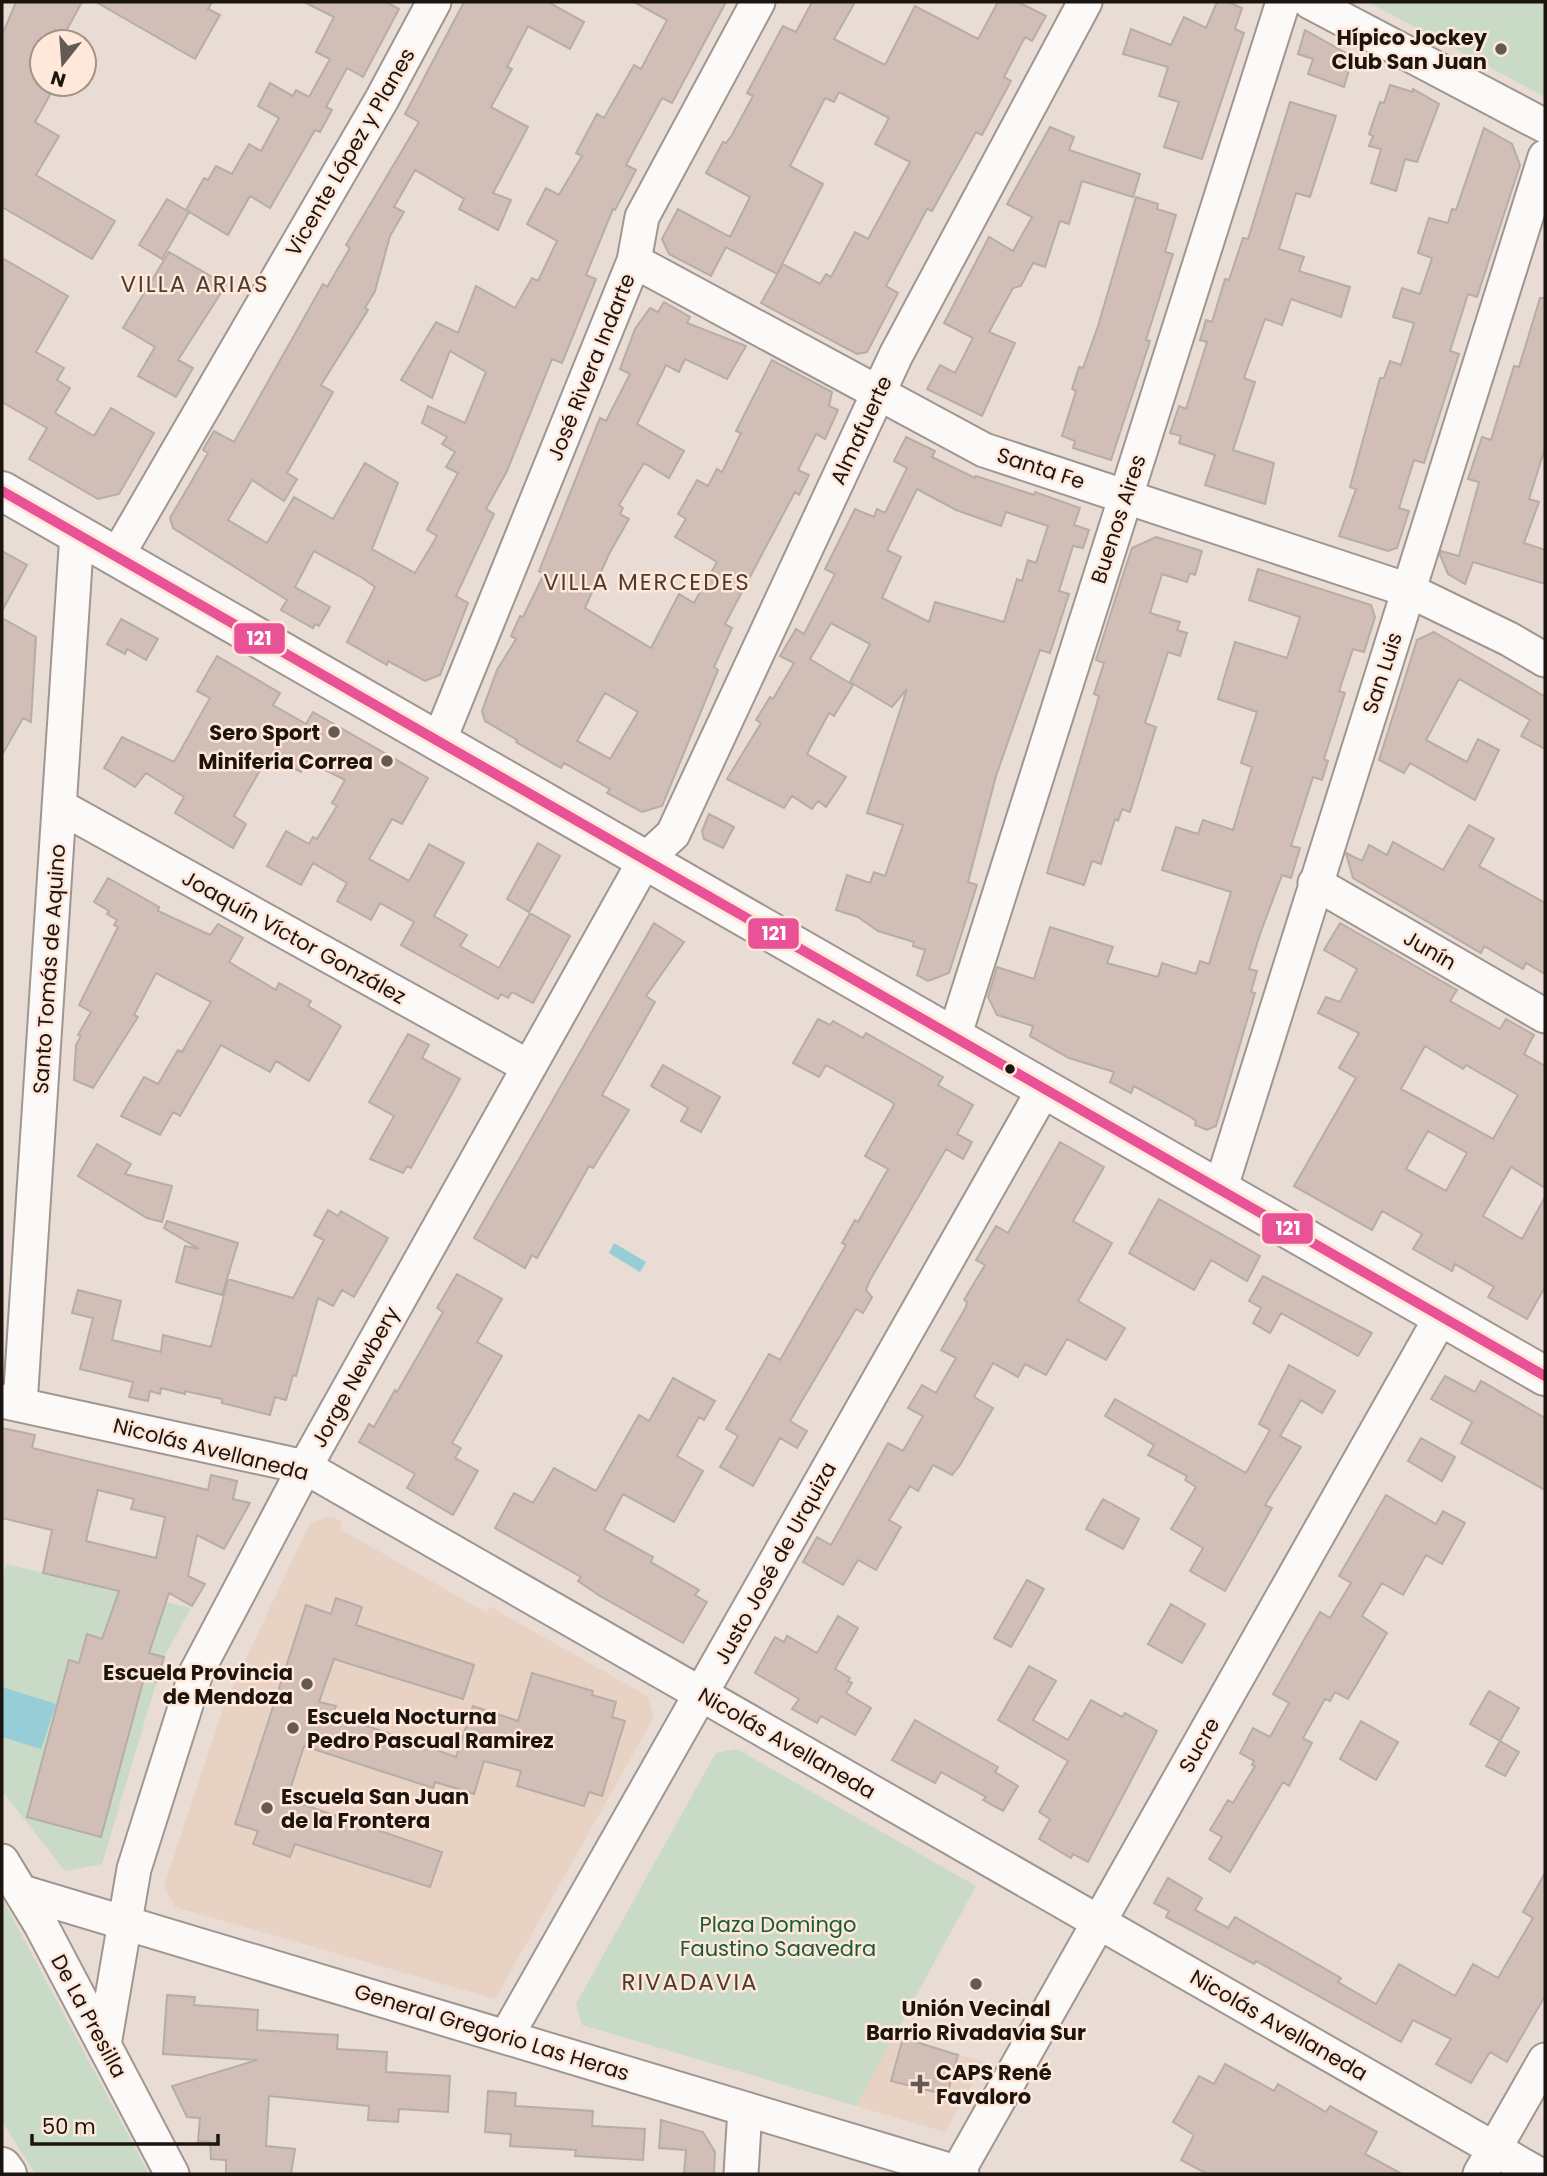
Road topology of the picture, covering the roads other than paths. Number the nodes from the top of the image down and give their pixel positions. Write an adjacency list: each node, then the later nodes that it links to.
1 (435, 2): 13 (street, Vicente López y Planes)
2 (758, 2): 8 (street, José Rivera Indarte)
3 (1085, 2): 9 (street, Almafuerte)
4 (1283, 2): 11 (street, Buenos Aires)
5 (1310, 2): 6 (street)
6 (1545, 126)
7 (1545, 158): 14 (street, San Luis)
8 (634, 261): 9 (street, Santa Fe); 16 (street, José Rivera Indarte)
9 (878, 394): 11 (street, Santa Fe); 18 (street, Almafuerte)
10 (2, 491): 12 (main road)
11 (1125, 496): 14 (street, Santa Fe); 21 (street, Buenos Aires)
12 (77, 533): 13 (main road); 17 (street, Santo Tomás de Aquino)
13 (117, 556): 16 (main road)
14 (1408, 590): 15 (street, Santa Fe); 19 (street, San Luis)
15 (1545, 660)
16 (439, 741): 18 (main road)
17 (59, 806): 22 (street, Joaquín Víctor González); 27 (street, Santo Tomás de Aquino)
18 (645, 860): 21 (main road); 22 (street, Jorge Newbery)
19 (1315, 883): 20 (street, Junín); 24 (street, San Luis)
20 (1545, 1016)
21 (954, 1037): 23 (main road)
22 (528, 1067): 28 (street, Jorge Newbery)
23 (1044, 1088): 24 (main road); 29 (street, Justo José de Urquiza)
24 (1220, 1190): 25 (main road)
25 (1441, 1317): 26 (main road); 33 (street, Sucre)
26 (1545, 1377)
27 (11, 1403): 28 (street, Nicolás Avellaneda)
28 (305, 1467): 29 (street, Nicolás Avellaneda); 32 (street, Jorge Newbery)
29 (701, 1694): 33 (street, Nicolás Avellaneda); 34 (street, Justo José de Urquiza)
30 (2, 1861): 31 (street, De La Presilla)
31 (22, 1892): 32 (street, General Gregorio Las Heras); 35 (street, De La Presilla)
32 (125, 1922): 34 (street, General Gregorio Las Heras); 35 (street, Jorge Newbery)
33 (1099, 1922): 38 (street, Nicolás Avellaneda); 40 (street, Sucre)
34 (506, 2037): 37 (street, General Gregorio Las Heras)
35 (104, 2045): 42 (street, De La Presilla)
36 (1545, 2060): 38 (street)
37 (745, 2109): 40 (street, General Gregorio Las Heras); 43 (street)
38 (1487, 2162): 44 (street, Nicolás Avellaneda)
39 (2, 2166): 41 (main road)
40 (959, 2173)
41 (6, 2174)
42 (172, 2174)
43 (741, 2174)
44 (1538, 2174)

